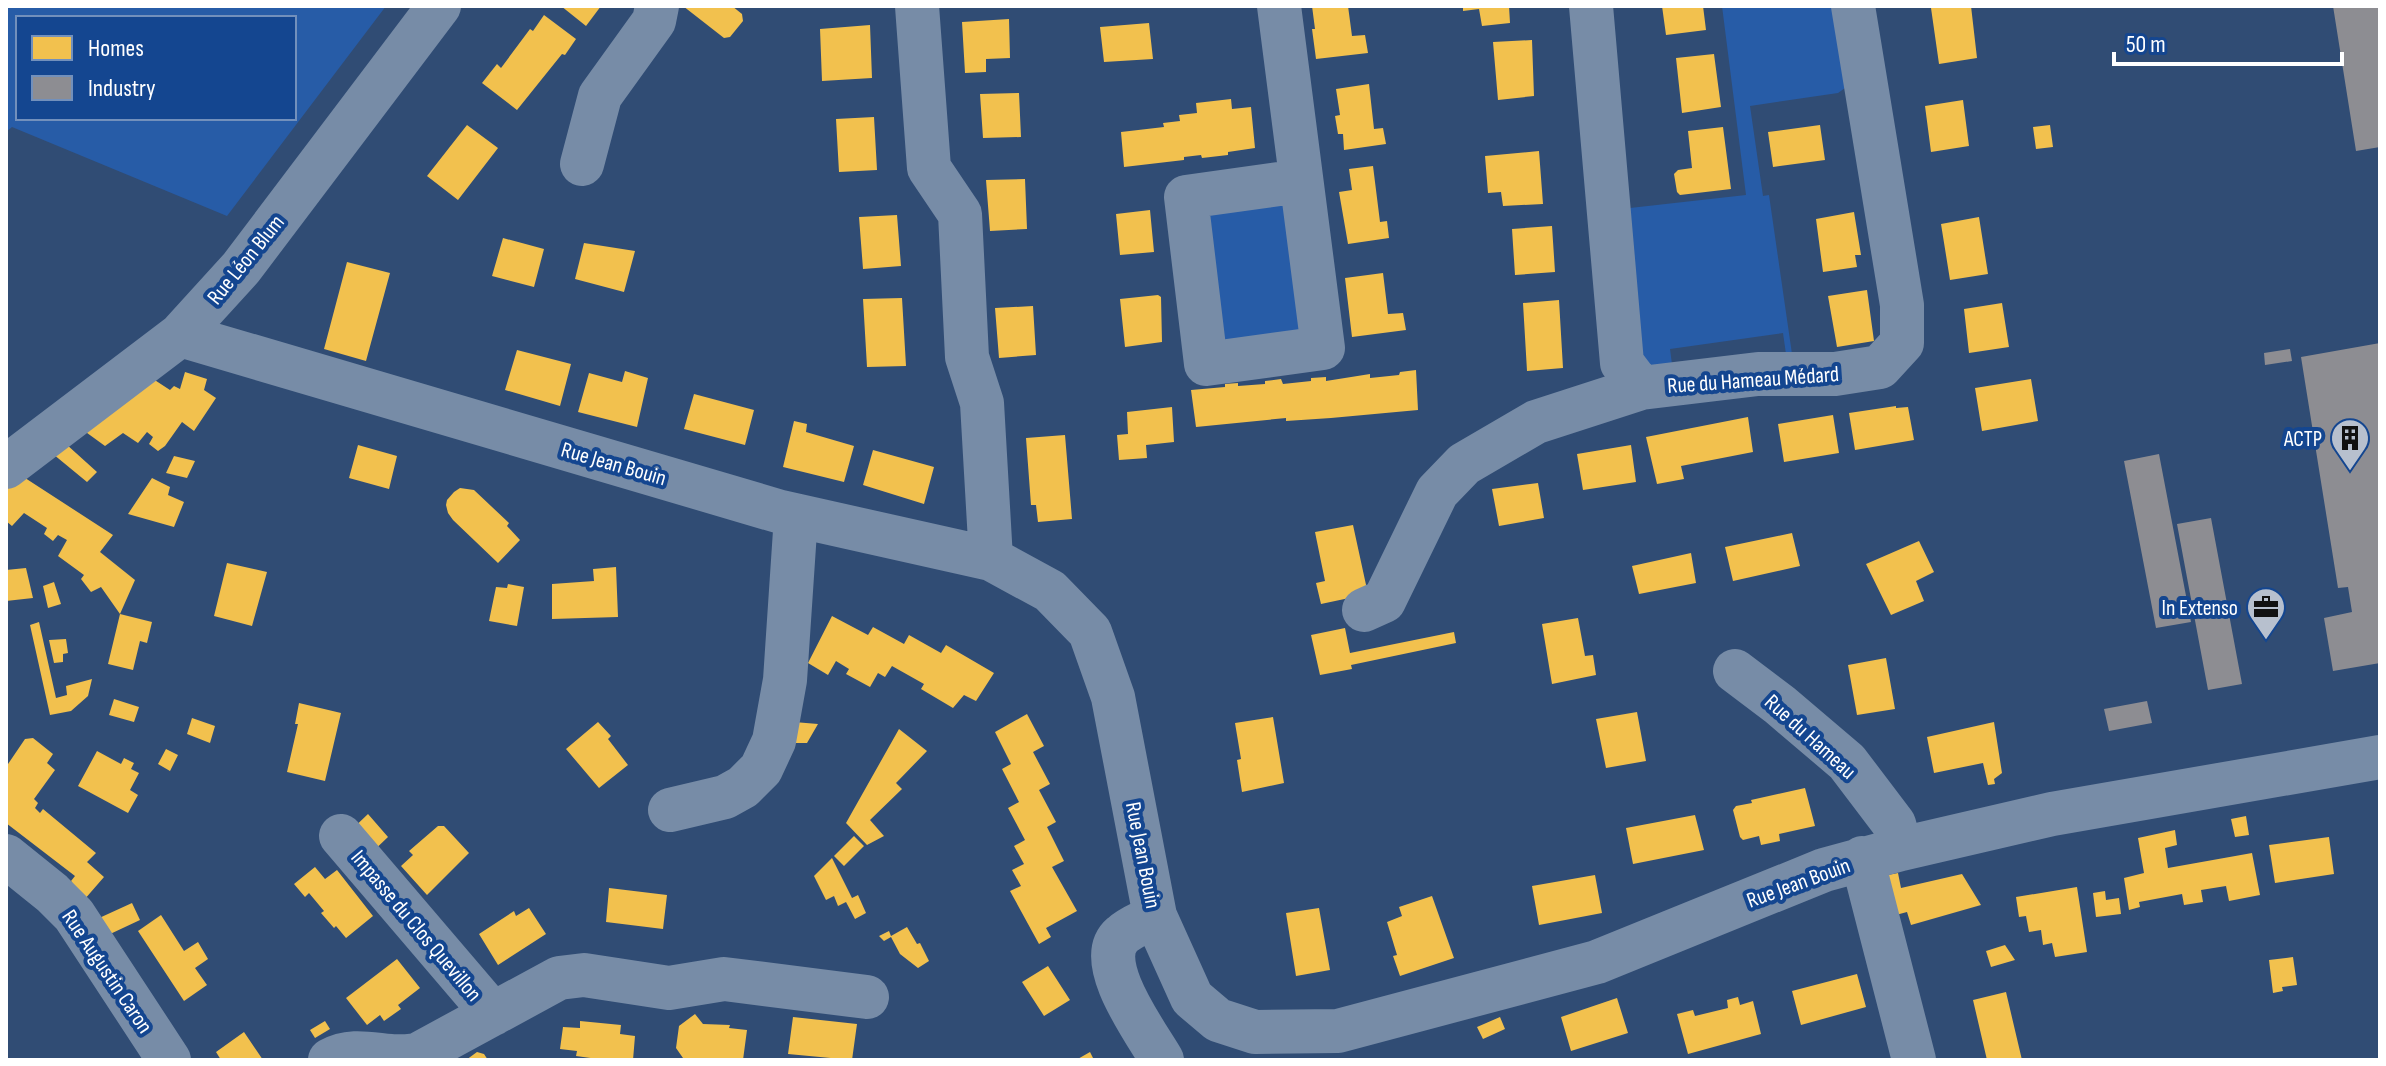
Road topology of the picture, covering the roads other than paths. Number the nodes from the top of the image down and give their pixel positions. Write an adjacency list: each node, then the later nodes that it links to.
1 (439, 6): 9 (street, Rue Léon Blum)
2 (657, 6): 7 (street)
3 (917, 6): 13 (street)
4 (1279, 6): 8 (street)
5 (1591, 6): 10 (street, Rue du Hameau Médard)
6 (1853, 6): 10 (street, Rue du Hameau Médard)
7 (582, 164)
8 (1301, 181): 8 (street)
9 (180, 335): 11 (street, Rue Léon Blum); 12 (street, Rue Jean Bouin)
10 (1641, 388): 14 (street)
11 (6, 467)
12 (796, 516): 13 (street, Rue Jean Bouin); 17 (street)
13 (991, 559): 21 (street, Rue Jean Bouin)
14 (1364, 610)
15 (1735, 671): 19 (street, Rue du Hameau)
16 (2380, 757): 19 (street, Rue Jean Bouin)
17 (670, 810)
18 (341, 836): 23 (street, Impasse du Clos Quevillon)
19 (1882, 854): 21 (street, Rue Jean Bouin); 27 (street, Rue du Hameau)
20 (6, 856): 24 (street, Rue Augustin Caron)
21 (1155, 916): 26 (street)
22 (867, 997): 23 (street)
23 (493, 1014): 25 (street)
24 (169, 1060)
25 (330, 1060)
26 (1162, 1060)
27 (1914, 1060)

